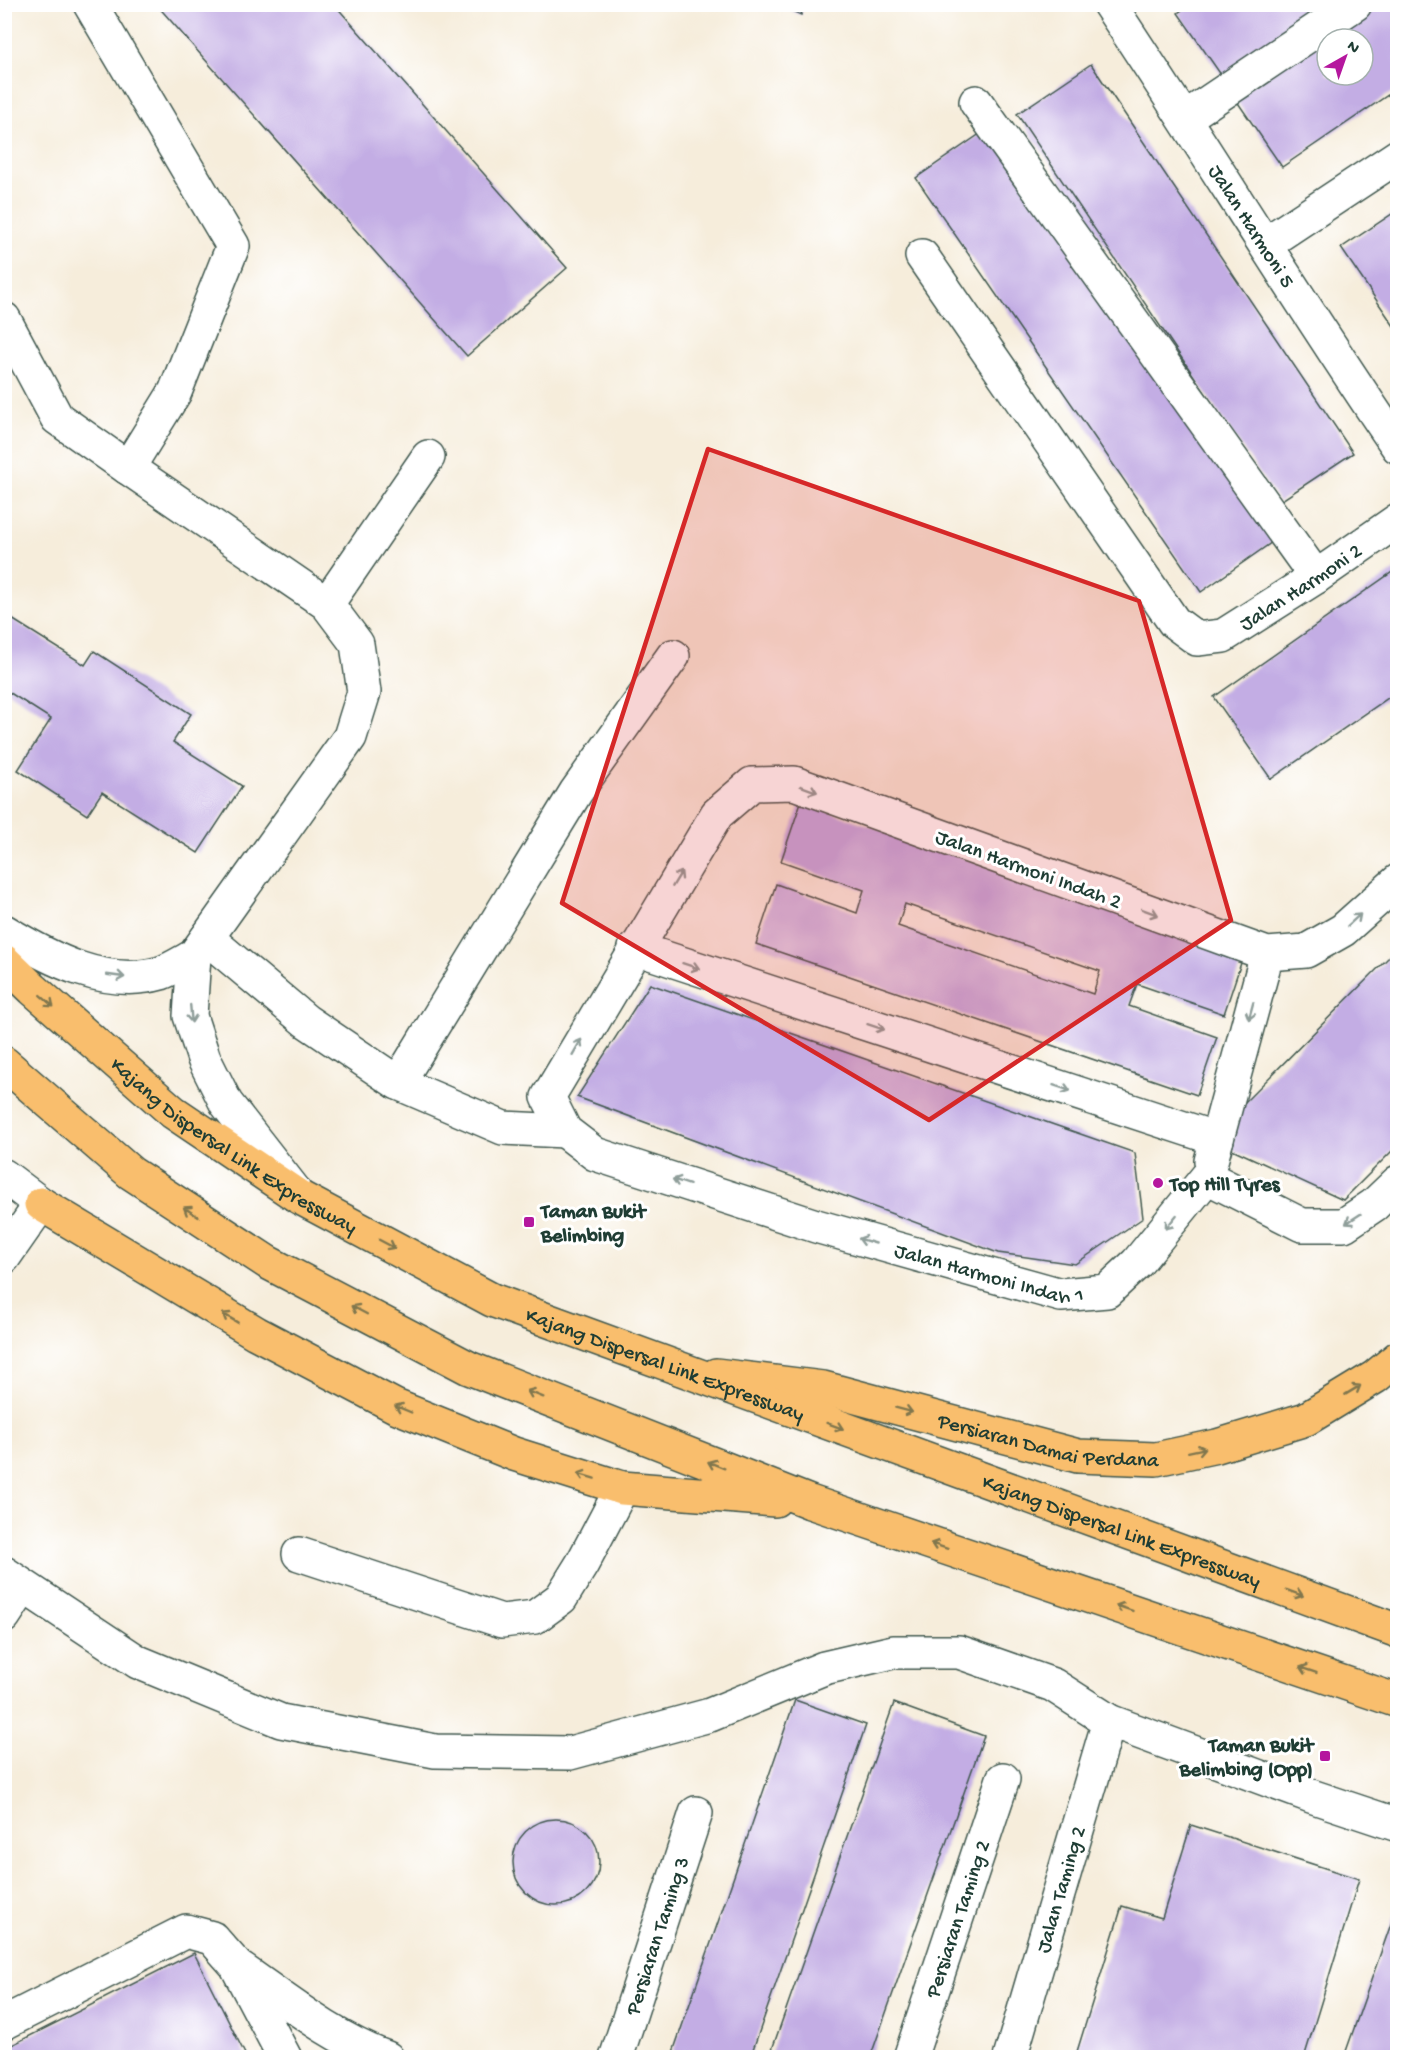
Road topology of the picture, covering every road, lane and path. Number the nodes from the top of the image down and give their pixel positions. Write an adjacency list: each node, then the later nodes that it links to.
1 (90, 4): 12 (street)
2 (1109, 4): 5 (street, Jalan Harmoni 5)
3 (1355, 4): 5 (street)
4 (976, 102): 14 (street)
5 (1185, 118): 7 (street, Jalan Harmoni 5)
6 (1398, 156): 7 (street)
7 (1265, 244): 10 (street, Jalan Harmoni 5)
8 (922, 255): 14 (street, Jalan Harmoni 2)
9 (4, 319): 12 (street)
10 (1398, 447)
11 (428, 457): 15 (street)
12 (128, 468): 15 (street)
13 (1398, 520): 14 (street, Jalan Harmoni 2)
14 (1316, 577)
15 (327, 604): 19 (street)
16 (673, 656): 24 (street)
17 (1398, 881): 21 (street, Jalan Harmoni Indah 2, one-way to 17)
18 (4, 932): 19 (street, one-way to 19)
19 (200, 947): 24 (street); 30 (street, one-way to 30)
20 (635, 948): 21 (street, Jalan Harmoni Indah 2, one-way to 21); 25 (street, Jalan Harmoni Indah 1, one-way to 20); 26 (street, one-way to 26)
21 (1266, 954): 26 (street, one-way to 26)
22 (4, 961): 30 (main road, Kajang Dispersal Link Expressway, one-way to 30)
23 (4, 1063): 36 (main road, one-way to 23)
24 (398, 1083): 25 (street)
25 (565, 1131): 28 (street, Jalan Harmoni Indah 1, one-way to 25)
26 (1217, 1139): 28 (street)
27 (4, 1176): 31 (street)
28 (1207, 1177): 29 (street, one-way to 28)
29 (1398, 1182)
30 (299, 1197): 34 (main road, Kajang Dispersal Link Expressway, one-way to 34)
31 (41, 1204): 32 (street); 35 (main road, one-way to 31)
32 (4, 1257)
33 (1398, 1358): 34 (main road, Persiaran Damai Perdana, one-way to 33)
34 (681, 1371): 40 (main road, Kajang Dispersal Link Expressway, one-way to 40)
35 (622, 1488): 36 (main road); 37 (street)
36 (810, 1502): 41 (main road, one-way to 36)
37 (299, 1554)
38 (14, 1580): 39 (street); 42 (street)
39 (4, 1616)
40 (1398, 1631)
41 (1398, 1701)
42 (1109, 1721): 45 (street); 52 (street, Jalan Taming 2)
43 (1003, 1779): 51 (street, Persiaran Taming 2)
44 (696, 1813): 50 (street, Persiaran Taming 3)
45 (1398, 1825)
46 (236, 1965): 47 (street); 48 (street); 49 (street)
47 (4, 2024)
48 (379, 2056)
49 (285, 2058)
50 (616, 2058)
51 (910, 2058)
52 (1010, 2058)

